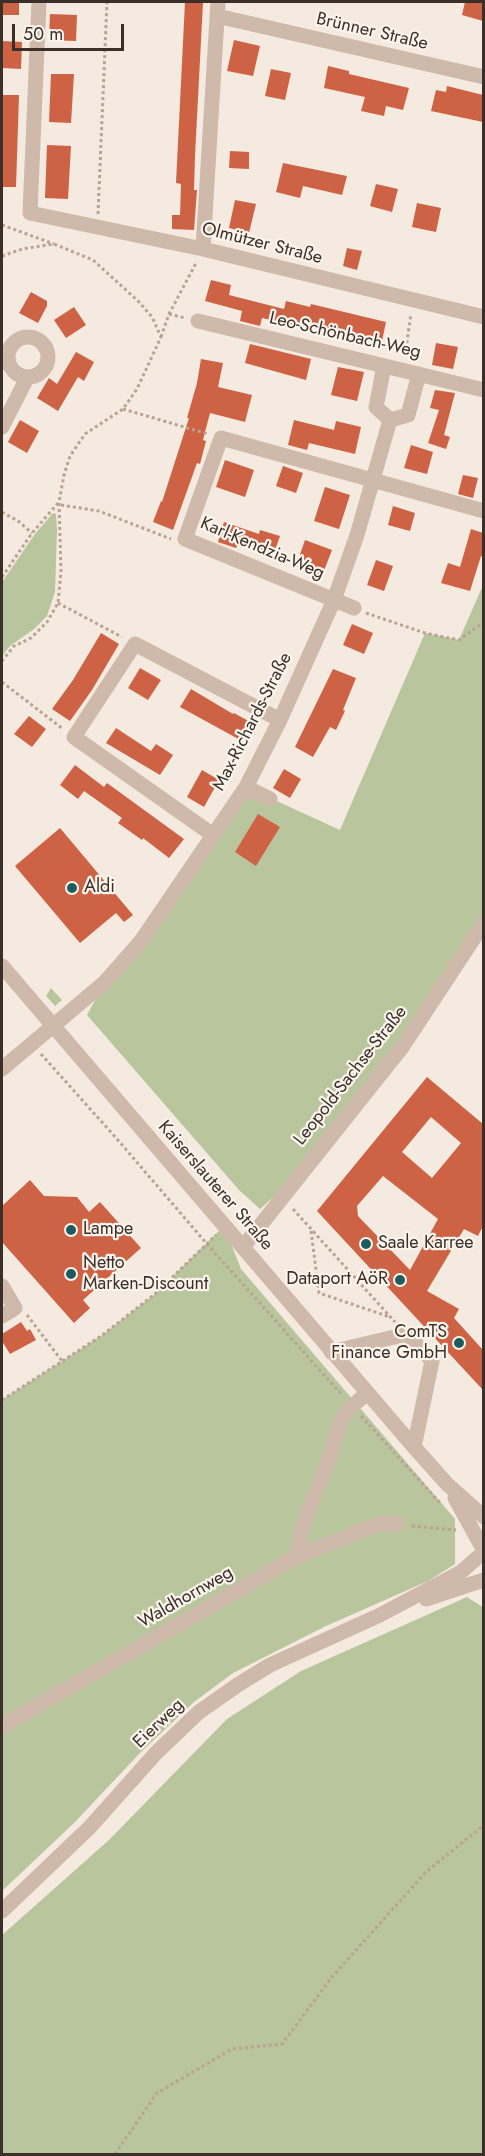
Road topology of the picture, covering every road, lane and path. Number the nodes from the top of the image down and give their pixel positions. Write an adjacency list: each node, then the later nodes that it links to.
1 (39, 2): 6 (street, Olmützer Straße)
2 (107, 2): 6 (path)
3 (217, 9): 4 (street, Brünner Straße); 8 (street)
4 (483, 78)
5 (2, 225): 7 (path)
6 (97, 228): 8 (street, Olmützer Straße)
7 (54, 244): 9 (path); 13 (path)
8 (203, 249): 10 (street, Olmützer Straße); 13 (path)
9 (2, 256)
10 (413, 301): 11 (street, Olmützer Straße); 15 (path)
11 (483, 317)
12 (198, 321): 14 (street, Leo-Schönbach-Weg)
13 (161, 337): 19 (path)
14 (384, 366): 15 (street, Leo-Schönbach-Weg); 20 (street)
15 (402, 370): 16 (street, Leo-Schönbach-Weg)
16 (419, 374): 18 (street, Leo-Schönbach-Weg); 20 (street)
17 (27, 378): 21 (street)
18 (483, 390)
19 (123, 409): 22 (path); 24 (path)
20 (390, 420): 23 (street, Max-Richards-Straße)
21 (2, 427)
22 (221, 438): 23 (street); 28 (street, Karl-Kendzia-Weg)
23 (374, 480): 25 (street); 30 (street, Max-Richards-Straße)
24 (60, 503): 27 (path); 28 (path); 31 (path)
25 (483, 511)
26 (2, 512): 27 (path)
27 (32, 533): 29 (path)
28 (185, 539): 30 (street, Karl-Kendzia-Weg)
29 (2, 577)
30 (334, 600): 32 (street, Karl-Kendzia-Weg); 37 (street, Max-Richards-Straße)
31 (58, 603): 34 (path); 35 (path)
32 (354, 608): 33 (path)
33 (483, 622)
34 (135, 644): 37 (street); 38 (street)
35 (2, 661)
36 (2, 682): 38 (path)
37 (280, 720): 39 (street, Max-Richards-Straße)
38 (74, 737): 41 (street)
39 (246, 787): 40 (street); 41 (street, Max-Richards-Straße)
40 (270, 799)
41 (213, 835): 44 (street, Max-Richards-Straße)
42 (483, 923): 47 (street, Leopold-Sachse-Straße)
43 (2, 966): 44 (street, Kaiserslauterer Straße)
44 (54, 1027): 45 (street, Max-Richards-Straße); 48 (street, Kaiserslauterer Straße)
45 (33, 1044): 46 (street, Max-Richards-Straße); 50 (path)
46 (2, 1069)
47 (282, 1197): 49 (path); 51 (street, Leopold-Sachse-Straße)
48 (224, 1226): 50 (path); 51 (street, Kaiserslauterer Straße)
49 (311, 1229): 55 (path); 55 (path)
50 (207, 1244): 58 (path); 61 (path)
51 (243, 1247): 57 (street, Kaiserslauterer Straße)
52 (2, 1286): 53 (street)
53 (15, 1308): 54 (street); 58 (path)
54 (2, 1316)
55 (392, 1317): 56 (path)
56 (406, 1334): 57 (street); 62 (street)
57 (331, 1352): 59 (street, Kaiserslauterer Straße)
58 (62, 1361): 60 (path)
59 (367, 1394): 61 (street); 62 (street, Kaiserslauterer Straße)
60 (2, 1400)
61 (352, 1406): 64 (path); 69 (street)
62 (414, 1447): 63 (street, Kaiserslauterer Straße)
63 (447, 1484): 65 (street, Kaiserslauterer Straße); 68 (street, Kaiserslauterer Straße)
64 (444, 1506)
65 (483, 1517)
66 (398, 1524): 67 (path); 69 (street, Waldhornweg)
67 (456, 1530)
68 (481, 1548): 70 (street, Kaiserslauterer Straße); 72 (street, Eierweg)
69 (296, 1557): 73 (street, Waldhornweg)
70 (483, 1574)
71 (483, 1580): 72 (street, Eierweg)
72 (380, 1615): 75 (street, Eierweg)
73 (2, 1726)
74 (483, 1825): 76 (path)
75 (2, 1911)
76 (115, 2154)

